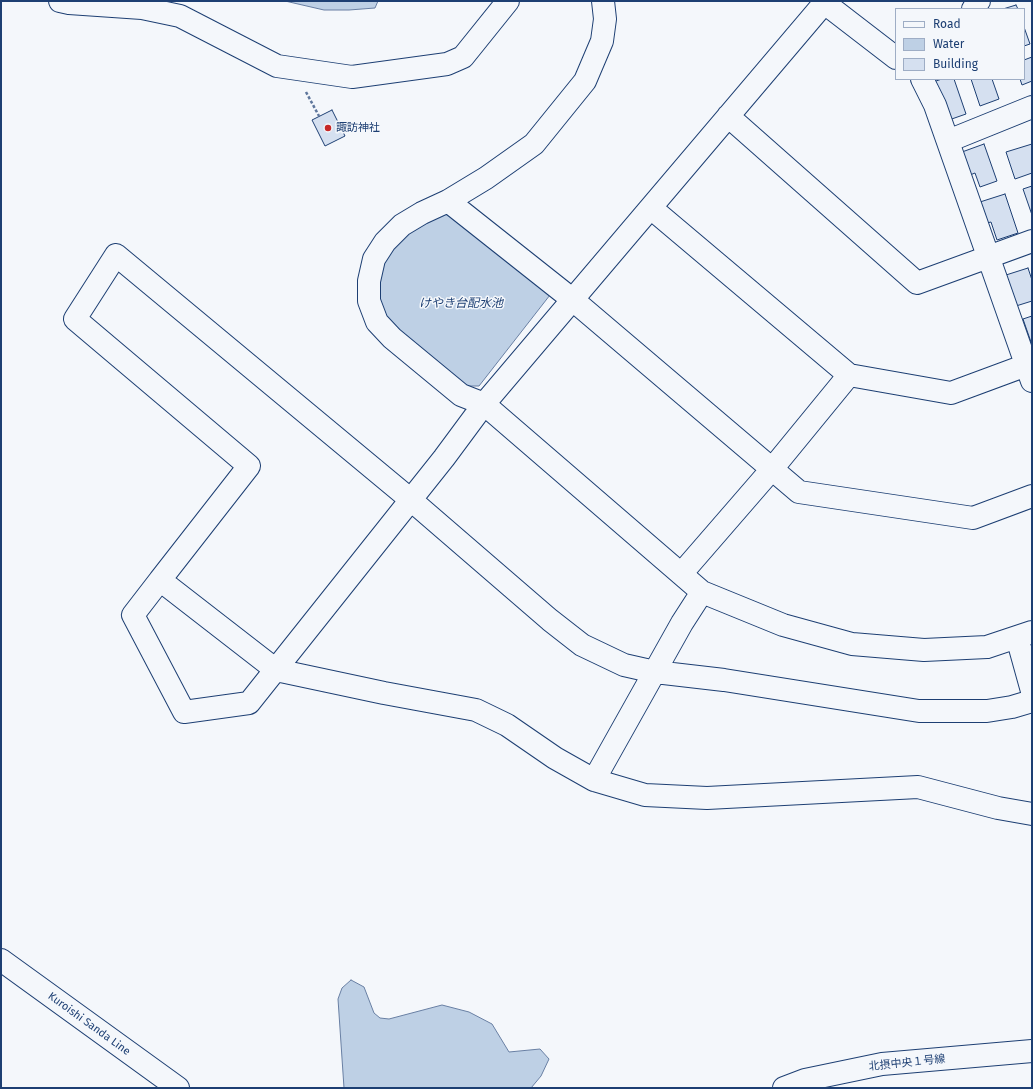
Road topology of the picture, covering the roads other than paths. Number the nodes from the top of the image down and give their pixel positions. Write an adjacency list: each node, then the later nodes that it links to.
1 (60, 1): 2 (street)
2 (508, 1)
3 (603, 1): 10 (street)
4 (824, 2): 5 (street); 8 (street)
5 (895, 57)
6 (922, 80): 9 (street)
7 (1032, 107): 9 (street)
8 (728, 116): 11 (street); 13 (street)
9 (948, 141): 13 (street)
10 (448, 201): 14 (street); 17 (street)
11 (651, 208): 14 (street); 16 (street)
12 (1032, 241): 13 (street)
13 (988, 257): 15 (street)
14 (573, 300): 17 (street); 18 (street)
15 (1030, 370): 16 (street)
16 (849, 375): 18 (street)
17 (484, 404): 20 (street); 21 (street)
18 (772, 469): 19 (street); 21 (street)
19 (1032, 496)
20 (411, 500): 22 (street); 25 (street); 26 (street)
21 (681, 574): 23 (street)
22 (160, 580): 25 (street); 25 (street)
23 (702, 592): 24 (street); 26 (street)
24 (1024, 635): 27 (street)
25 (276, 670): 29 (street)
26 (656, 672): 28 (street); 29 (street)
27 (1032, 691)
28 (1032, 701)
29 (594, 780): 30 (street)
30 (1032, 814)
31 (1, 960): 33 (street, Kuroishi Sanda Line)
32 (1032, 1051): 34 (street, 北摂中央１号線)
33 (178, 1088)
34 (784, 1088)

